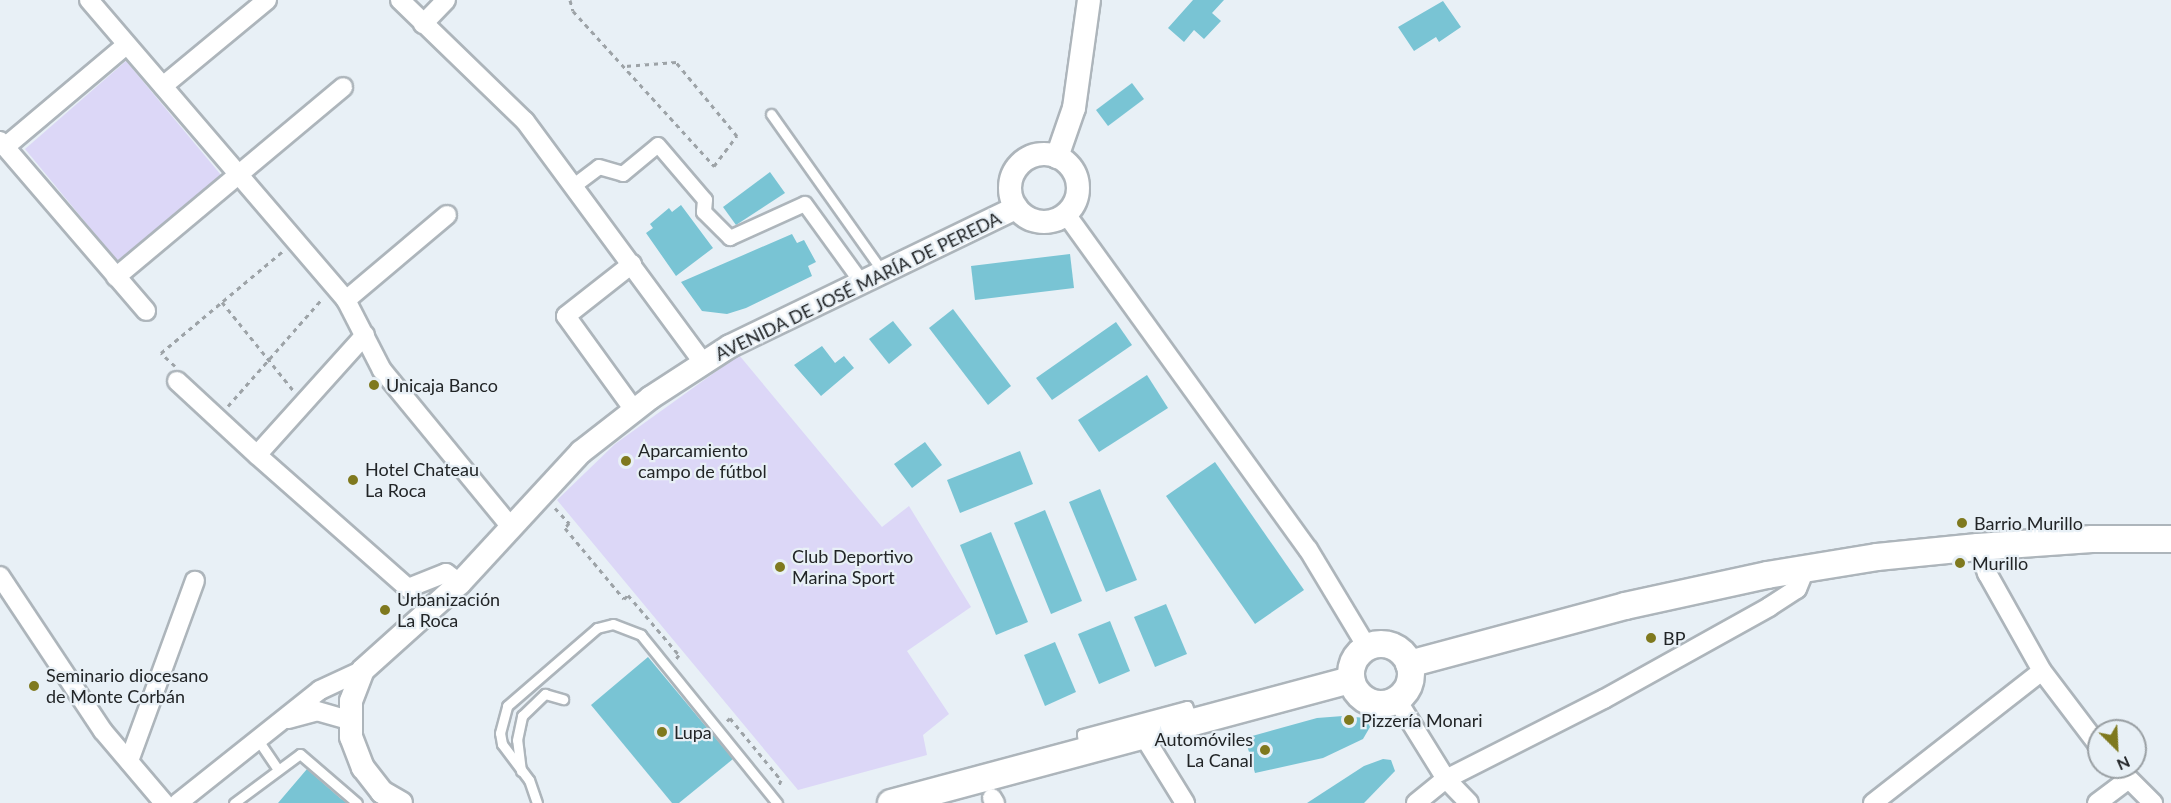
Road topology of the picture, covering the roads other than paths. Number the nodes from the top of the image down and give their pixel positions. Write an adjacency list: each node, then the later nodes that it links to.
1 (89, 0): 7 (street)
2 (267, 0): 8 (street)
3 (400, 0): 6 (street)
4 (446, 0): 6 (street)
5 (1089, 0): 12 (street)
6 (423, 24): 14 (street)
7 (125, 45): 8 (street); 11 (street)
8 (163, 86): 13 (street)
9 (343, 87): 13 (street)
10 (771, 114): 19 (lane)
11 (3, 144): 20 (street)
12 (1057, 157): 15 (street); 16 (street)
13 (237, 175): 20 (street); 22 (street)
14 (574, 186): 18 (street); 21 (street)
15 (1016, 208): 16 (street); 19 (street, AVENIDA DE JOSÉ MARÍA DE PEREDA)
16 (1066, 214): 36 (street)
17 (447, 215): 22 (street)
18 (633, 264): 25 (street); 27 (street)
19 (884, 273): 21 (street, AVENIDA DE JOSÉ MARÍA DE PEREDA)
20 (116, 277): 23 (street)
21 (862, 284): 25 (street, AVENIDA DE JOSÉ MARÍA DE PEREDA)
22 (340, 293): 24 (street)
23 (146, 311)
24 (365, 335): 28 (street); 29 (street)
25 (704, 362): 27 (street, AVENIDA DE JOSÉ MARÍA DE PEREDA)
26 (177, 381): 28 (street)
27 (634, 410): 29 (street, AVENIDA DE JOSÉ MARÍA DE PEREDA)
28 (256, 454): 35 (street)
29 (512, 528): 35 (street, AVENIDA DE JOSÉ MARÍA DE PEREDA)
30 (2171, 539): 31 (main road)
31 (1978, 547): 32 (main road); 38 (street)
32 (1805, 569): 37 (main road); 53 (street)
33 (0, 576): 50 (street)
34 (195, 581): 50 (street)
35 (460, 583): 40 (street, AVENIDA DE JOSÉ MARÍA DE PEREDA)
36 (1367, 647): 37 (main road); 39 (main road)
37 (1409, 664): 42 (main road)
38 (2042, 671): 46 (street); 67 (street)
39 (1350, 680): 42 (main road); 45 (main road)
40 (344, 688): 43 (street, AVENIDA DE JOSÉ MARÍA DE PEREDA); 44 (street)
41 (563, 699): 52 (lane)
42 (1397, 700): 53 (street)
43 (351, 721): 44 (street); 60 (street, AVENIDA DE JOSÉ MARÍA DE PEREDA)
44 (281, 722): 48 (street)
45 (1195, 722): 47 (main road); 49 (lane)
46 (2087, 731)
47 (1143, 735): 49 (main road); 64 (street)
48 (258, 740): 51 (lane); 57 (street)
49 (1084, 751): 63 (main road)
50 (129, 761): 56 (street)
51 (278, 770): 58 (lane); 59 (lane)
52 (521, 771): 61 (lane); 62 (lane)
53 (1446, 778): 65 (street); 66 (street)
54 (2117, 779): 68 (street)
55 (2128, 779): 69 (street)
56 (164, 803)
57 (178, 803)
58 (234, 803)
59 (357, 803)
60 (401, 803)
61 (537, 803)
62 (777, 803)
63 (891, 803)
64 (1185, 803)
65 (1416, 803)
66 (1469, 803)
67 (1873, 803)
68 (2097, 803)
69 (2153, 803)

